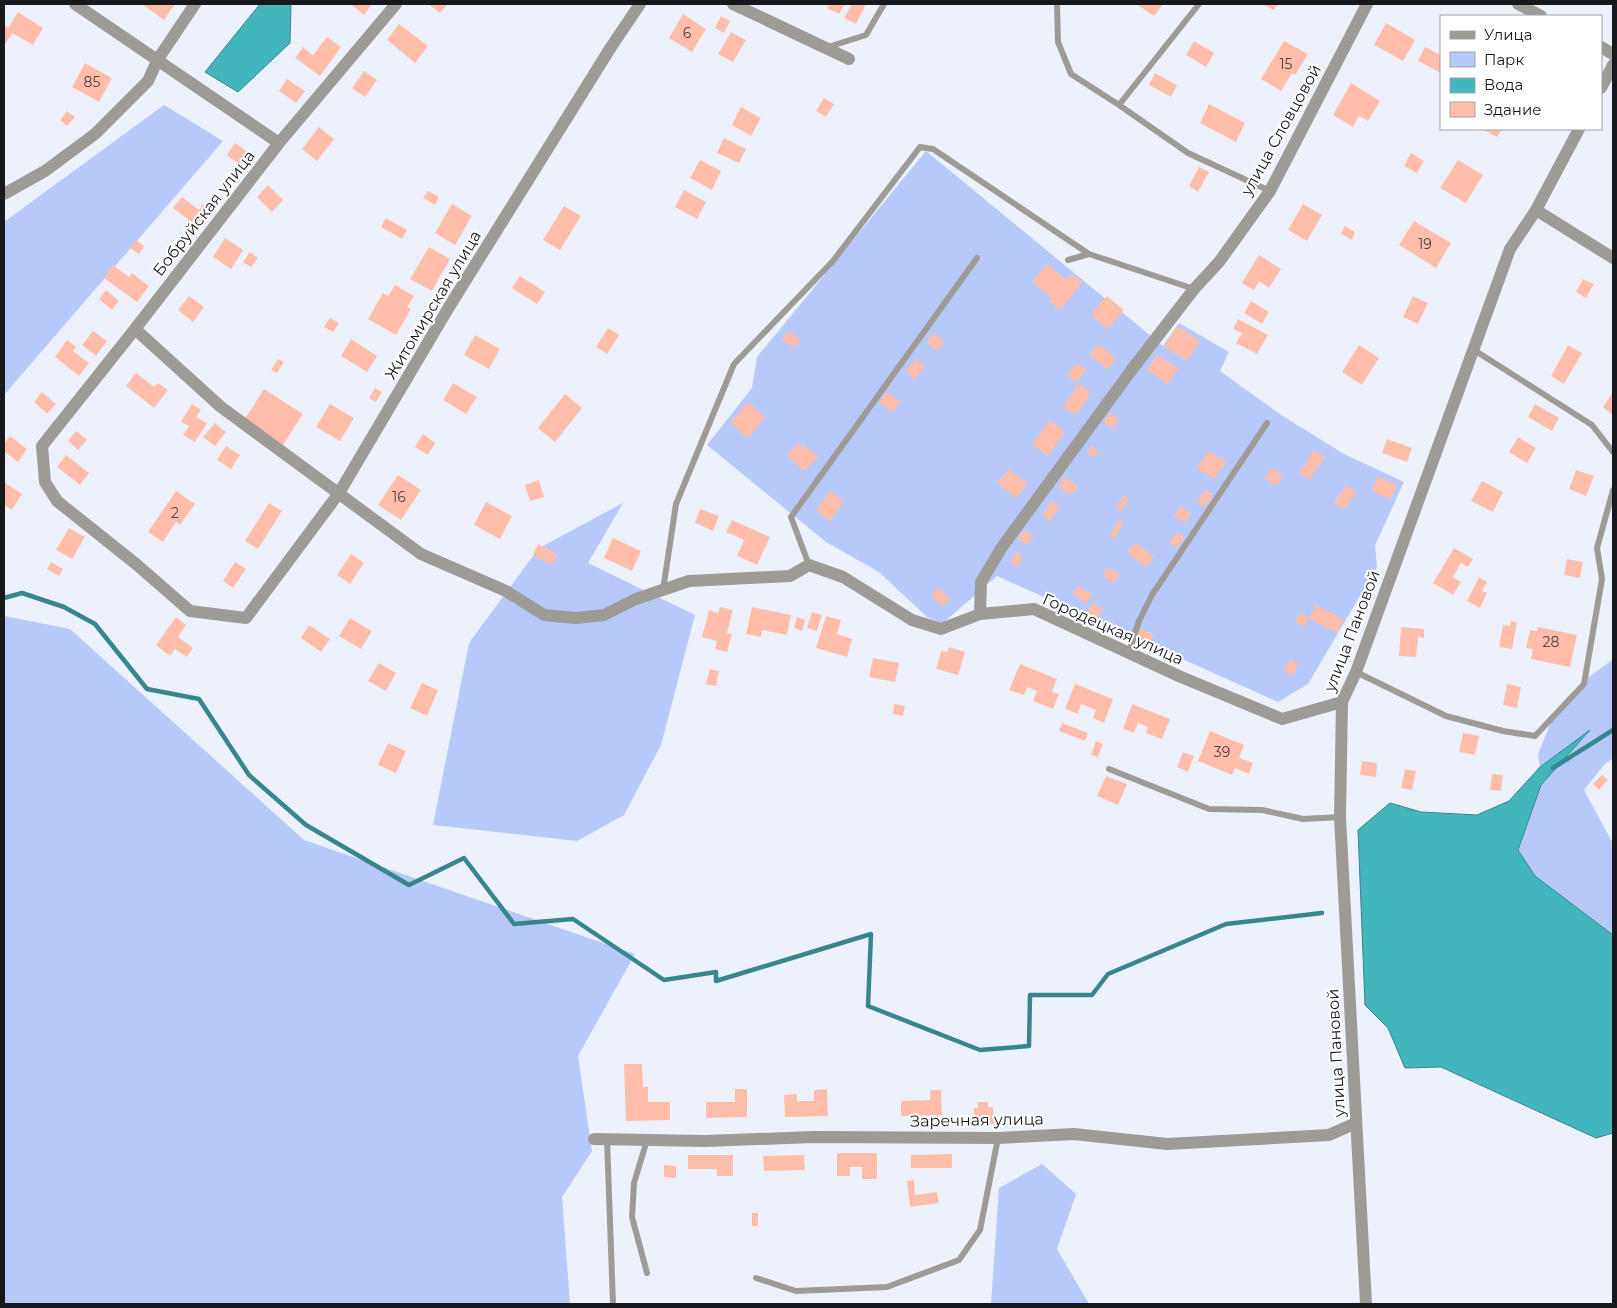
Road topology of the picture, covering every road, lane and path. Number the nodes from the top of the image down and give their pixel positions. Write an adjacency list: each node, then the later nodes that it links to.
1 (75, 4): 15 (street)
2 (195, 4): 15 (street)
3 (396, 4): 21 (street, Бобруйская улица)
4 (640, 4): 35 (street, Житомирская улица)
5 (733, 4): 12 (street)
6 (884, 4): 12 (lane)
7 (1057, 4): 19 (lane)
8 (1199, 4): 19 (lane)
9 (1367, 4): 22 (street, улица Словцовой)
10 (1518, 4): 11 (street)
11 (1539, 15)
12 (826, 48): 16 (street)
13 (1602, 48): 14 (street)
14 (1613, 54)
15 (158, 59): 21 (street); 23 (street)
16 (849, 59)
17 (1613, 64): 18 (street)
18 (1602, 86)
19 (1119, 105): 22 (lane)
20 (1578, 130): 24 (street, улица Пановой)
21 (279, 143): 30 (street, Бобруйская улица)
22 (1270, 191): 29 (street, улица Словцовой)
23 (4, 194)
24 (1536, 210): 27 (street); 31 (street, улица Пановой)
25 (1089, 254): 28 (lane); 29 (lane); 37 (lane)
26 (977, 258): 36 (lane)
27 (1613, 258)
28 (1068, 260)
29 (1194, 289): 38 (street, улица Словцовой)
30 (135, 330): 35 (street); 39 (street, Бобруйская улица)
31 (1474, 350): 33 (lane); 41 (street, улица Пановой)
32 (1267, 423): 40 (lane)
33 (1613, 452)
34 (1613, 490): 41 (lane)
35 (339, 493): 37 (street); 39 (street, Житомирская улица)
36 (809, 565): 37 (street); 38 (street, Городецкая улица)
37 (663, 590)
38 (980, 614): 40 (street, Городецкая улица)
39 (246, 618)
40 (1129, 652): 42 (street, Городецкая улица)
41 (1356, 672): 42 (street, улица Пановой)
42 (1342, 702): 44 (street, улица Пановой)
43 (1109, 769): 44 (lane)
44 (1340, 817): 45 (street, улица Пановой)
45 (1356, 1123): 46 (street, Заречная улица); 52 (street, улица Пановой)
46 (998, 1138): 48 (street, Заречная улица); 50 (lane)
47 (601, 1139): 48 (street, Заречная улица); 51 (lane)
48 (647, 1140): 49 (lane)
49 (647, 1273)
50 (756, 1278)
51 (613, 1304)
52 (1366, 1304)

